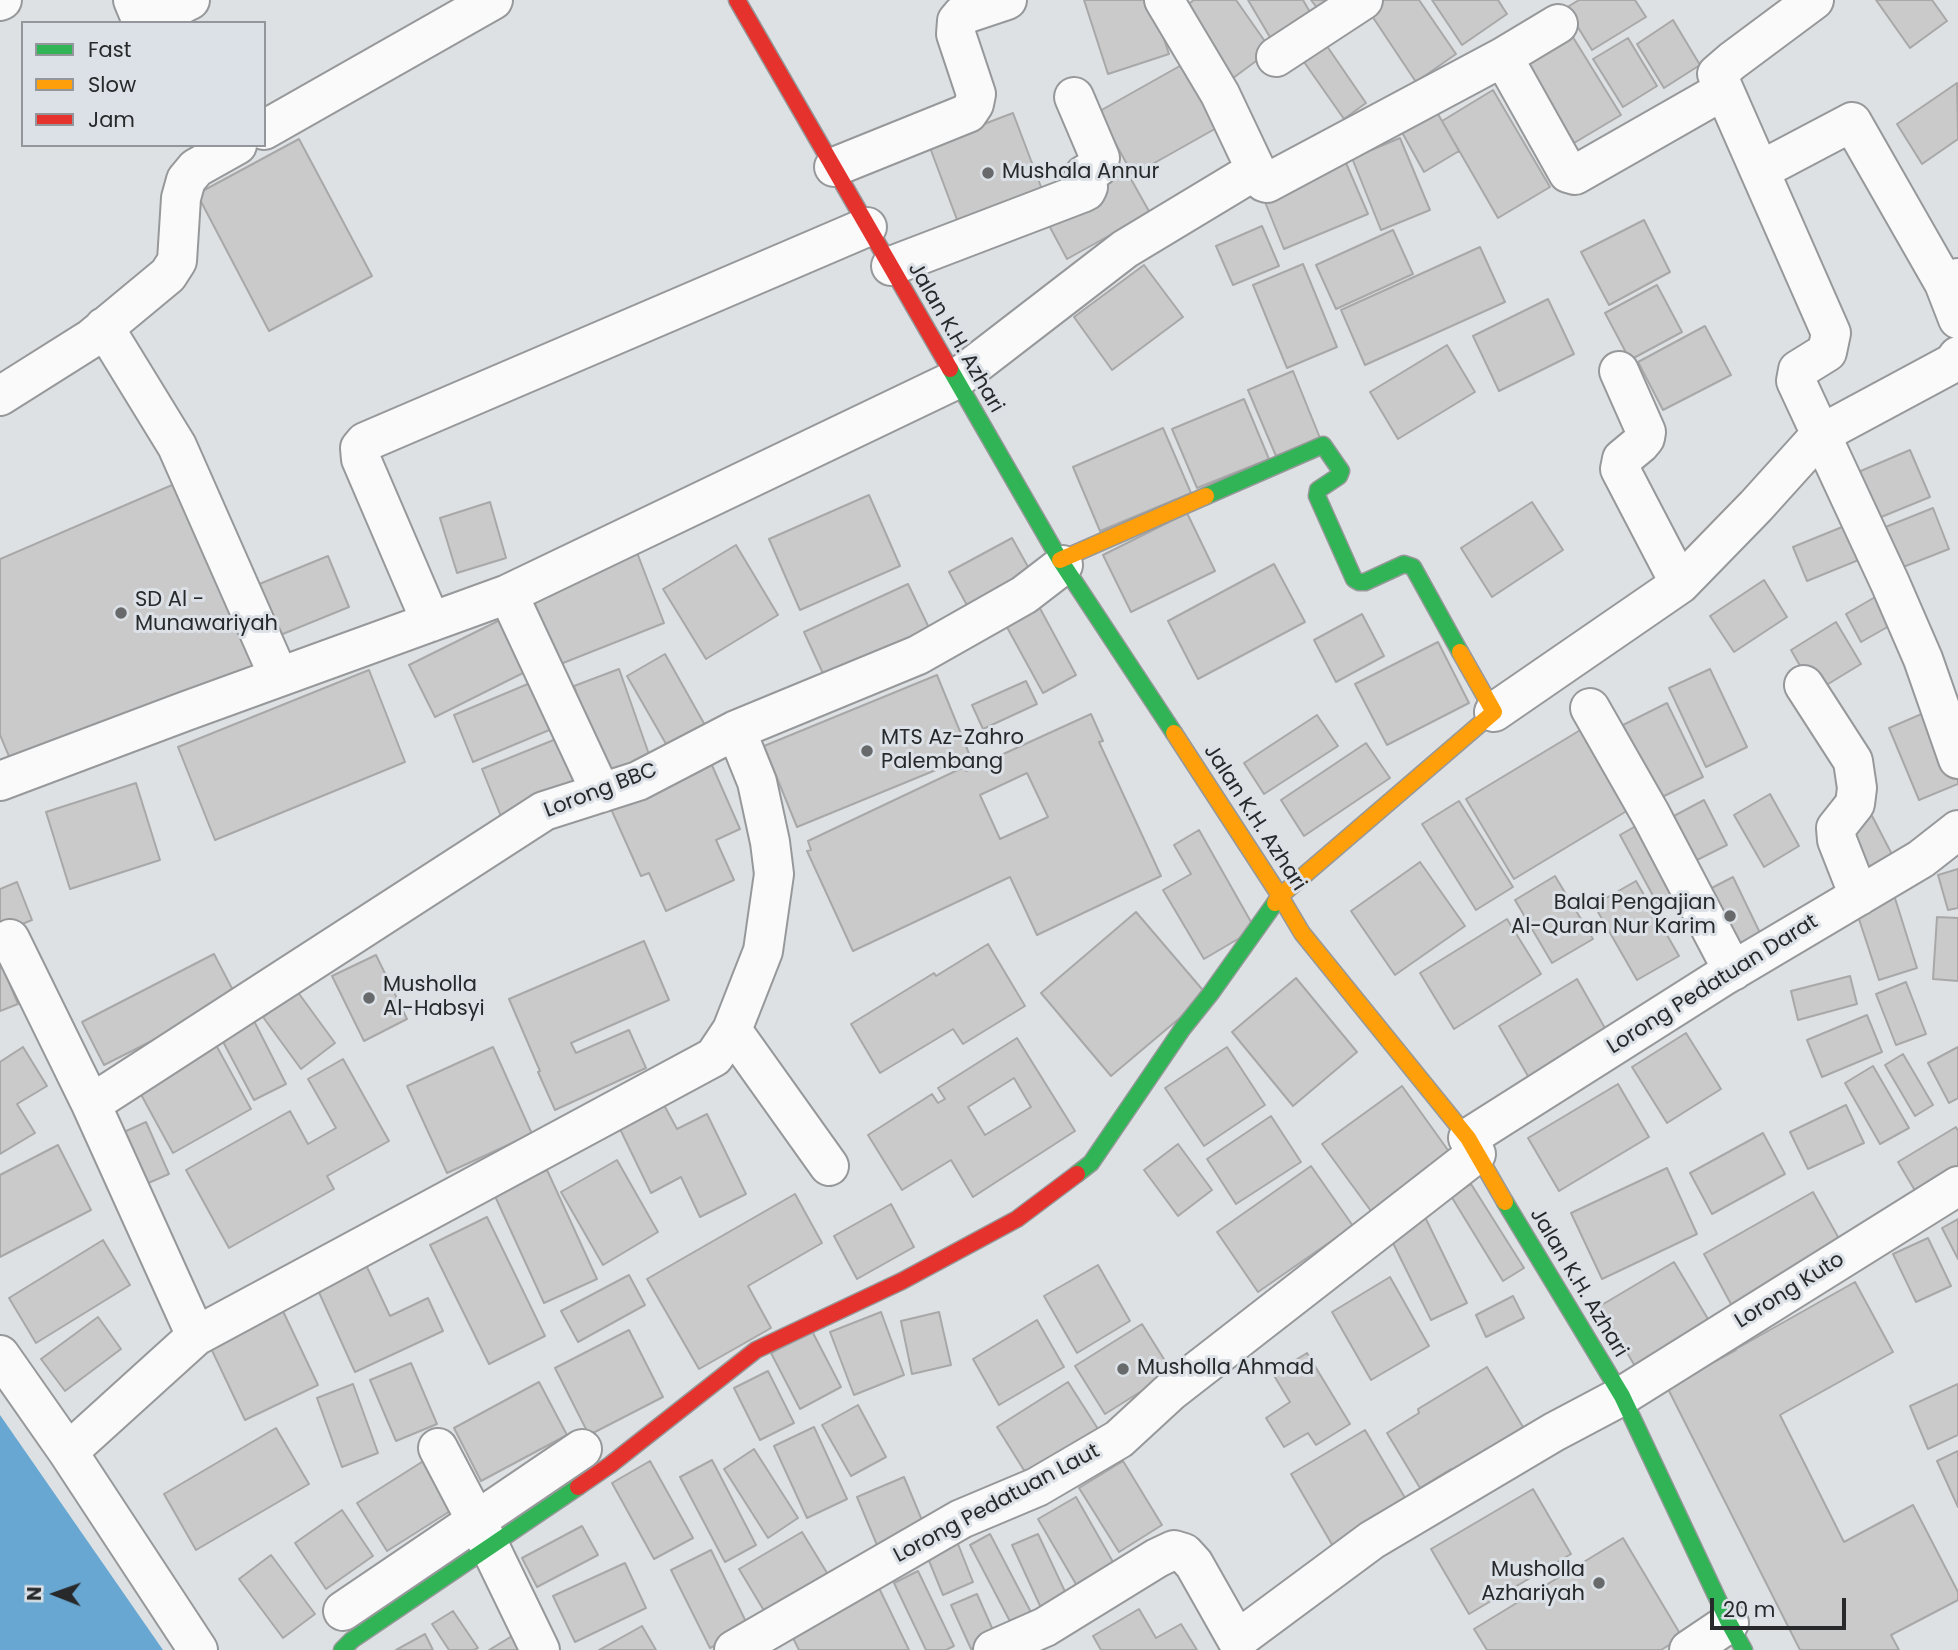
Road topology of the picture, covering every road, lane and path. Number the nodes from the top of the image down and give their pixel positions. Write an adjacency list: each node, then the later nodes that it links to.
1 (133, 0): 2 (street)
2 (190, 0)
3 (493, 0): 14 (street)
4 (737, 0): 16 (street, Jalan K.H. Azhari)
5 (1007, 0): 16 (street)
6 (1164, 0): 17 (street)
7 (1363, 0): 10 (street)
8 (1814, 0): 12 (street)
9 (1558, 24): 11 (street)
10 (1276, 57)
11 (1503, 57): 12 (street); 17 (street)
12 (1724, 90): 18 (street)
13 (1074, 97): 20 (street)
14 (266, 129)
15 (233, 147): 23 (street)
16 (834, 167): 19 (street, Jalan K.H. Azhari)
17 (1256, 170): 26 (street)
18 (1761, 170): 21 (street); 28 (street)
19 (867, 227): 20 (street, Jalan K.H. Azhari); 32 (street)
20 (891, 266): 26 (street, Jalan K.H. Azhari)
21 (1951, 280): 22 (street)
22 (1958, 318)
23 (104, 327): 27 (street); 33 (street)
24 (1958, 356): 28 (street)
25 (1619, 371): 30 (street)
26 (953, 378): 29 (street, Jalan K.H. Azhari); 31 (street)
27 (0, 396)
28 (1821, 434): 30 (street); 38 (street)
29 (1061, 563): 36 (street); 37 (street, Lorong BBC); 42 (street, Jalan K.H. Azhari)
30 (1680, 583): 36 (street)
31 (508, 594): 32 (street); 40 (street)
32 (431, 622): 33 (street)
33 (279, 677): 39 (street)
34 (1804, 685): 43 (street)
35 (1590, 708): 45 (street)
36 (1494, 712): 42 (street)
37 (736, 730): 40 (street, Lorong BBC); 46 (street)
38 (1958, 759)
39 (0, 781)
40 (601, 793): 47 (street, Lorong BBC)
41 (1958, 830): 43 (street, Lorong Pedatuan Darat)
42 (1280, 896): 48 (street, Jalan K.H. Azhari); 57 (street)
43 (1859, 896): 45 (street, Lorong Pedatuan Darat)
44 (9, 939): 47 (street)
45 (1733, 971): 48 (street, Lorong Pedatuan Darat)
46 (732, 1030): 49 (street); 51 (street)
47 (91, 1104): 51 (street)
48 (1472, 1146): 53 (street, Jalan K.H. Azhari); 64 (street, Lorong Pedatuan Laut)
49 (829, 1166)
50 (1958, 1185): 53 (street, Lorong Kuto)
51 (196, 1336): 56 (street)
52 (0, 1355): 56 (street)
53 (1622, 1396): 59 (street, Jalan K.H. Azhari); 60 (street, Lorong Kuto)
54 (438, 1448): 57 (street)
55 (582, 1449): 57 (street)
56 (68, 1452): 61 (street)
57 (483, 1534): 58 (street); 62 (street); 63 (street)
58 (343, 1611)
59 (1737, 1636): 66 (street)
60 (1240, 1645): 65 (street)
61 (198, 1650)
62 (342, 1650)
63 (540, 1650)
64 (734, 1650)
65 (993, 1650)
66 (1689, 1650)

